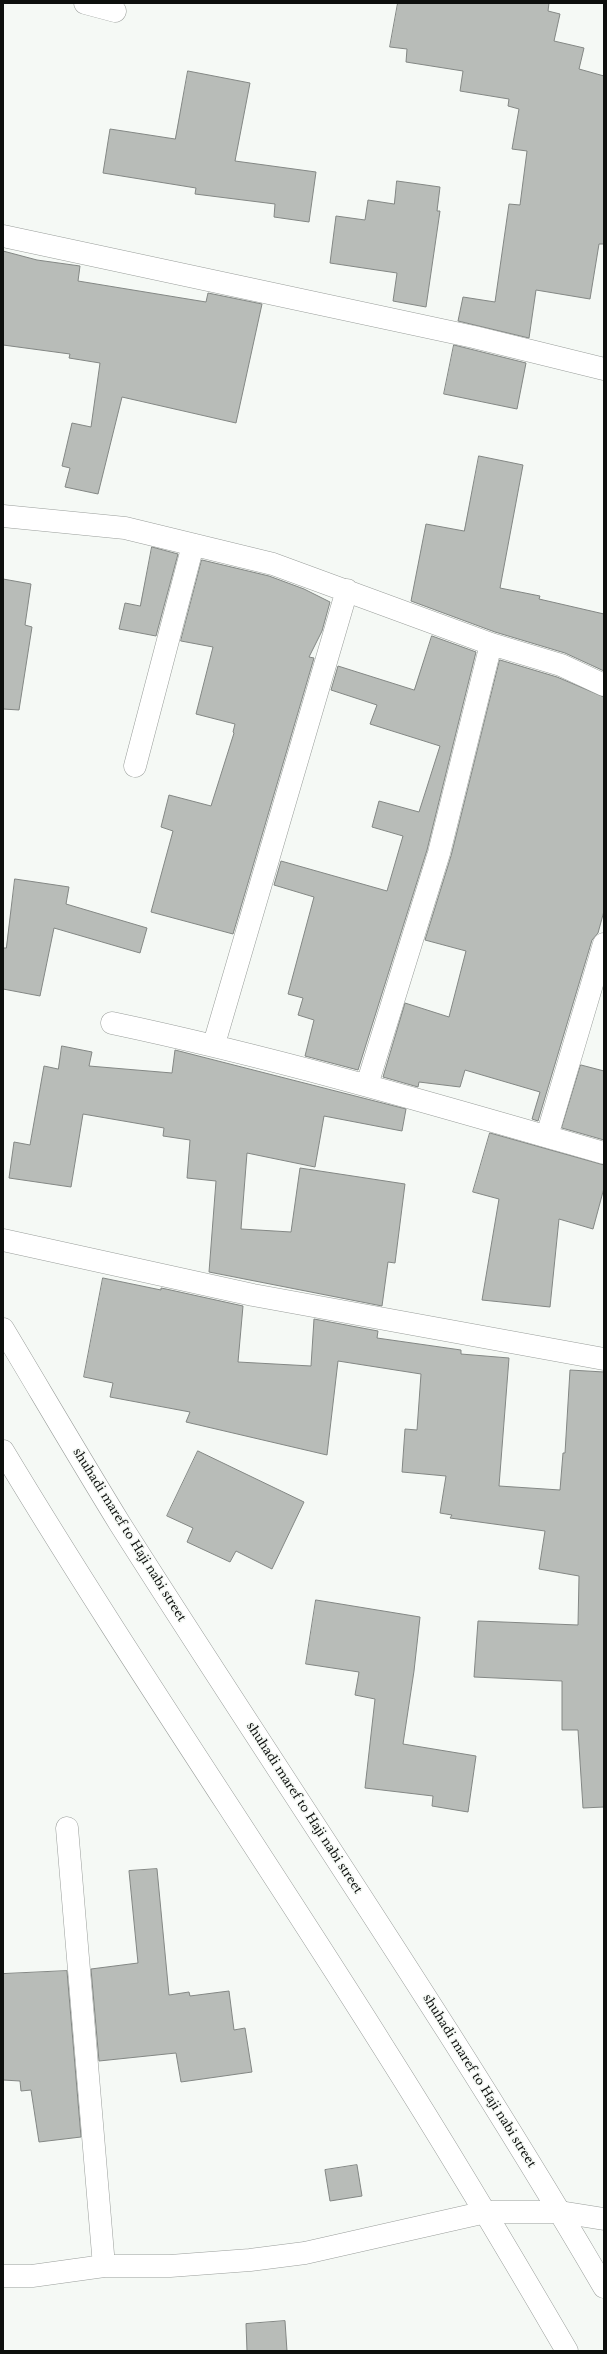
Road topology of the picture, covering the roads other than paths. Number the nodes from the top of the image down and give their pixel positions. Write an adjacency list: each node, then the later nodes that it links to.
1 (85, 3): 2 (street)
2 (115, 11)
3 (3, 236): 4 (street)
4 (604, 369)
5 (3, 516): 6 (street)
6 (193, 545): 7 (street); 10 (street)
7 (347, 590): 8 (street); 13 (street)
8 (491, 644): 9 (street); 14 (street)
9 (604, 685)
10 (134, 766)
11 (604, 944): 15 (street)
12 (112, 1023): 13 (street)
13 (214, 1044): 14 (street)
14 (367, 1085): 15 (street)
15 (547, 1136): 16 (street)
16 (604, 1152)
17 (3, 1240): 19 (street)
18 (3, 1329): 23 (street, shuhadi maref to Haji nabi street)
19 (604, 1359)
20 (3, 1451): 22 (street)
21 (67, 1828): 25 (street)
22 (486, 2212): 23 (street); 25 (street); 28 (street)
23 (560, 2212): 24 (street); 27 (street, shuhadi maref to Haji nabi street)
24 (604, 2219)
25 (104, 2266): 26 (street)
26 (3, 2276)
27 (604, 2287)
28 (567, 2351)

